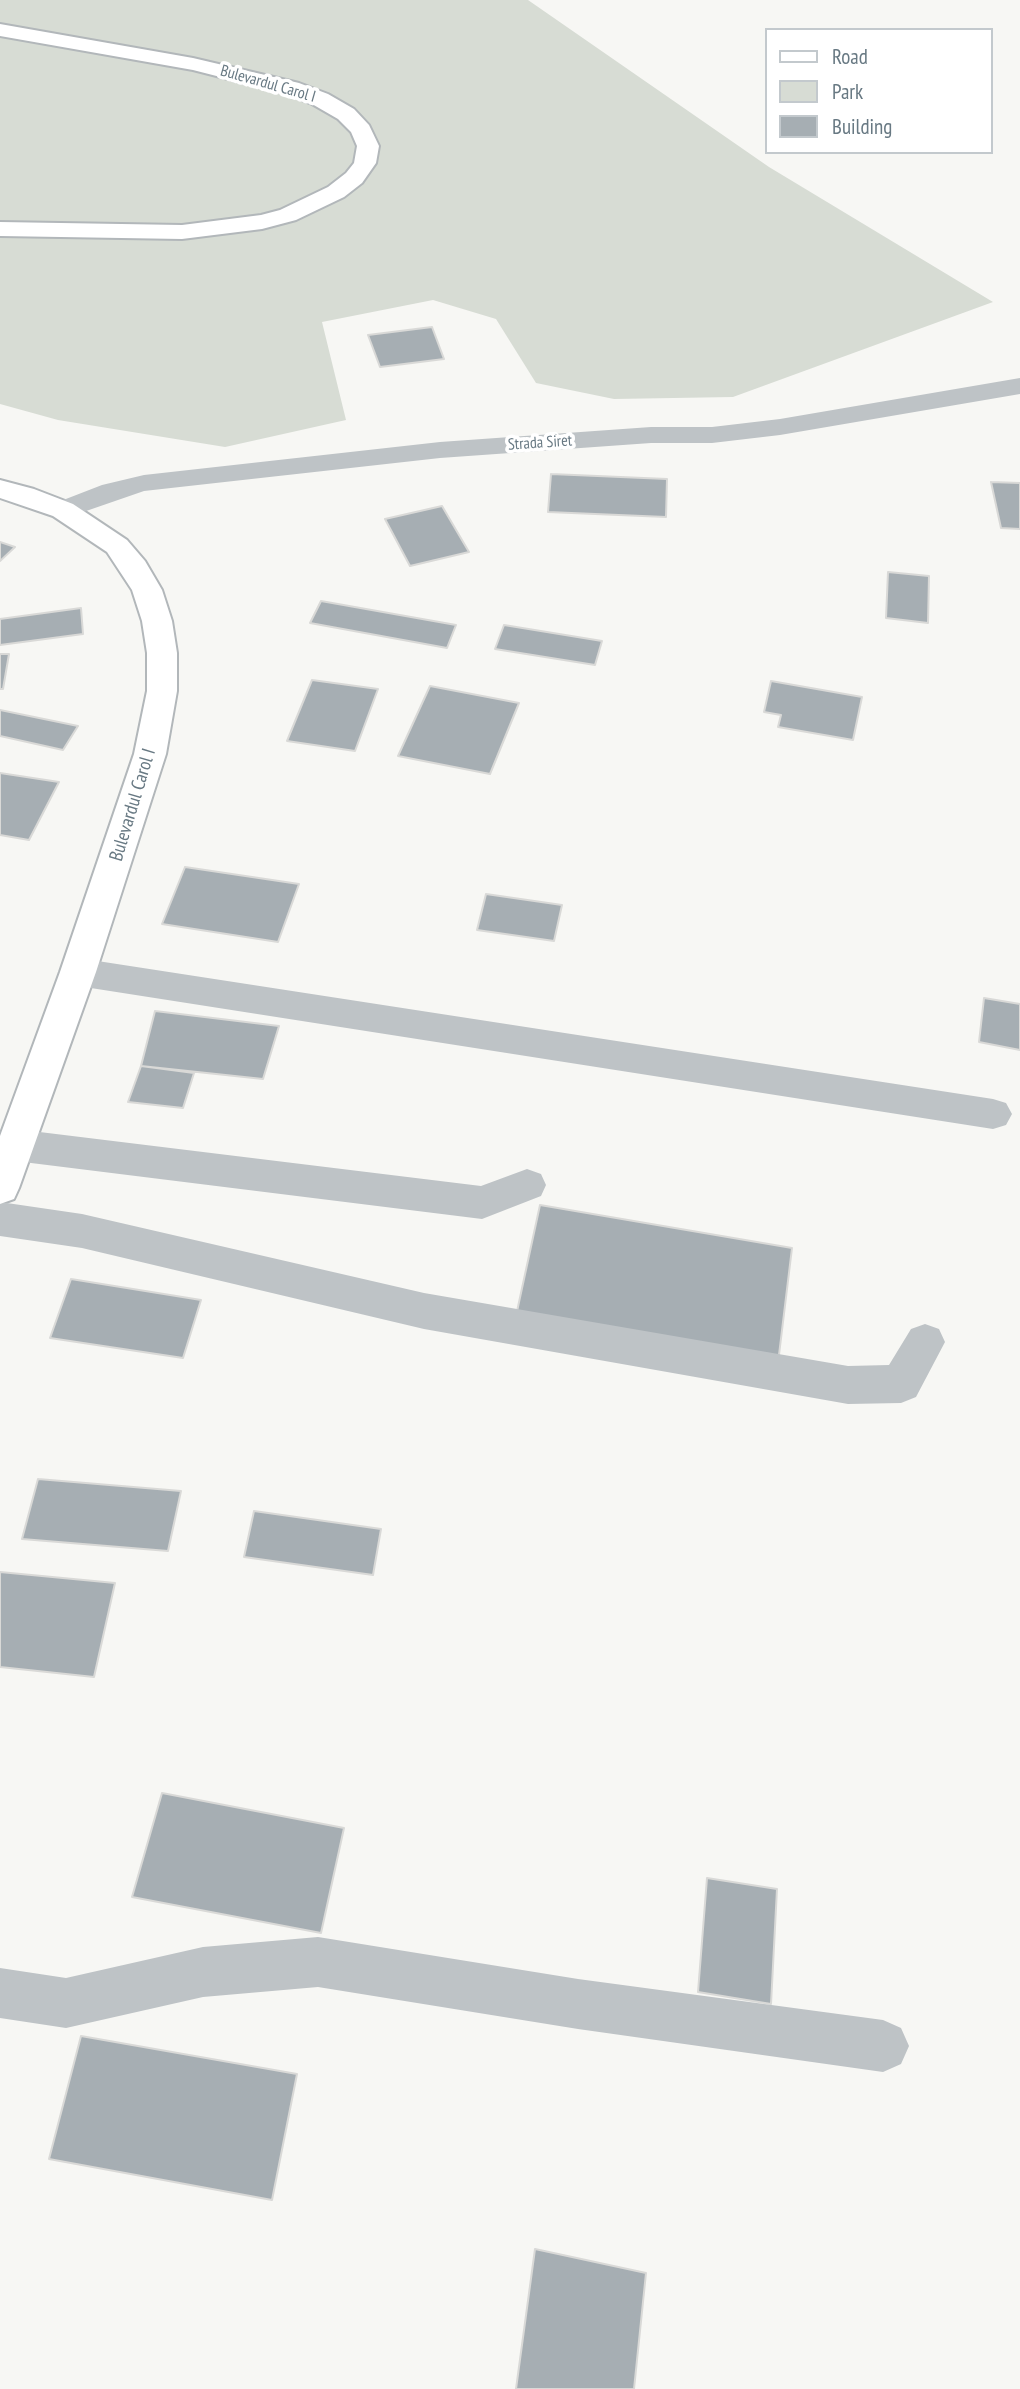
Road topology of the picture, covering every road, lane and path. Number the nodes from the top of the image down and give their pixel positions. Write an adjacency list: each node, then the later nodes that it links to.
1 (0, 30): 2 (main road, Bulevardul Carol I)
2 (0, 229)
3 (1020, 387): 5 (street, Strada Siret)
4 (0, 489): 5 (main road, Bulevardul Carol I)
5 (62, 510): 6 (main road, Bulevardul Carol I)
6 (78, 972): 7 (street); 8 (main road, Bulevardul Carol I)
7 (993, 1114)
8 (15, 1145): 9 (street); 10 (main road, Bulevardul Carol I)
9 (527, 1185)
10 (0, 1188)
11 (0, 1219): 12 (street)
12 (925, 1342)
13 (0, 1993): 14 (street)
14 (883, 2046)

